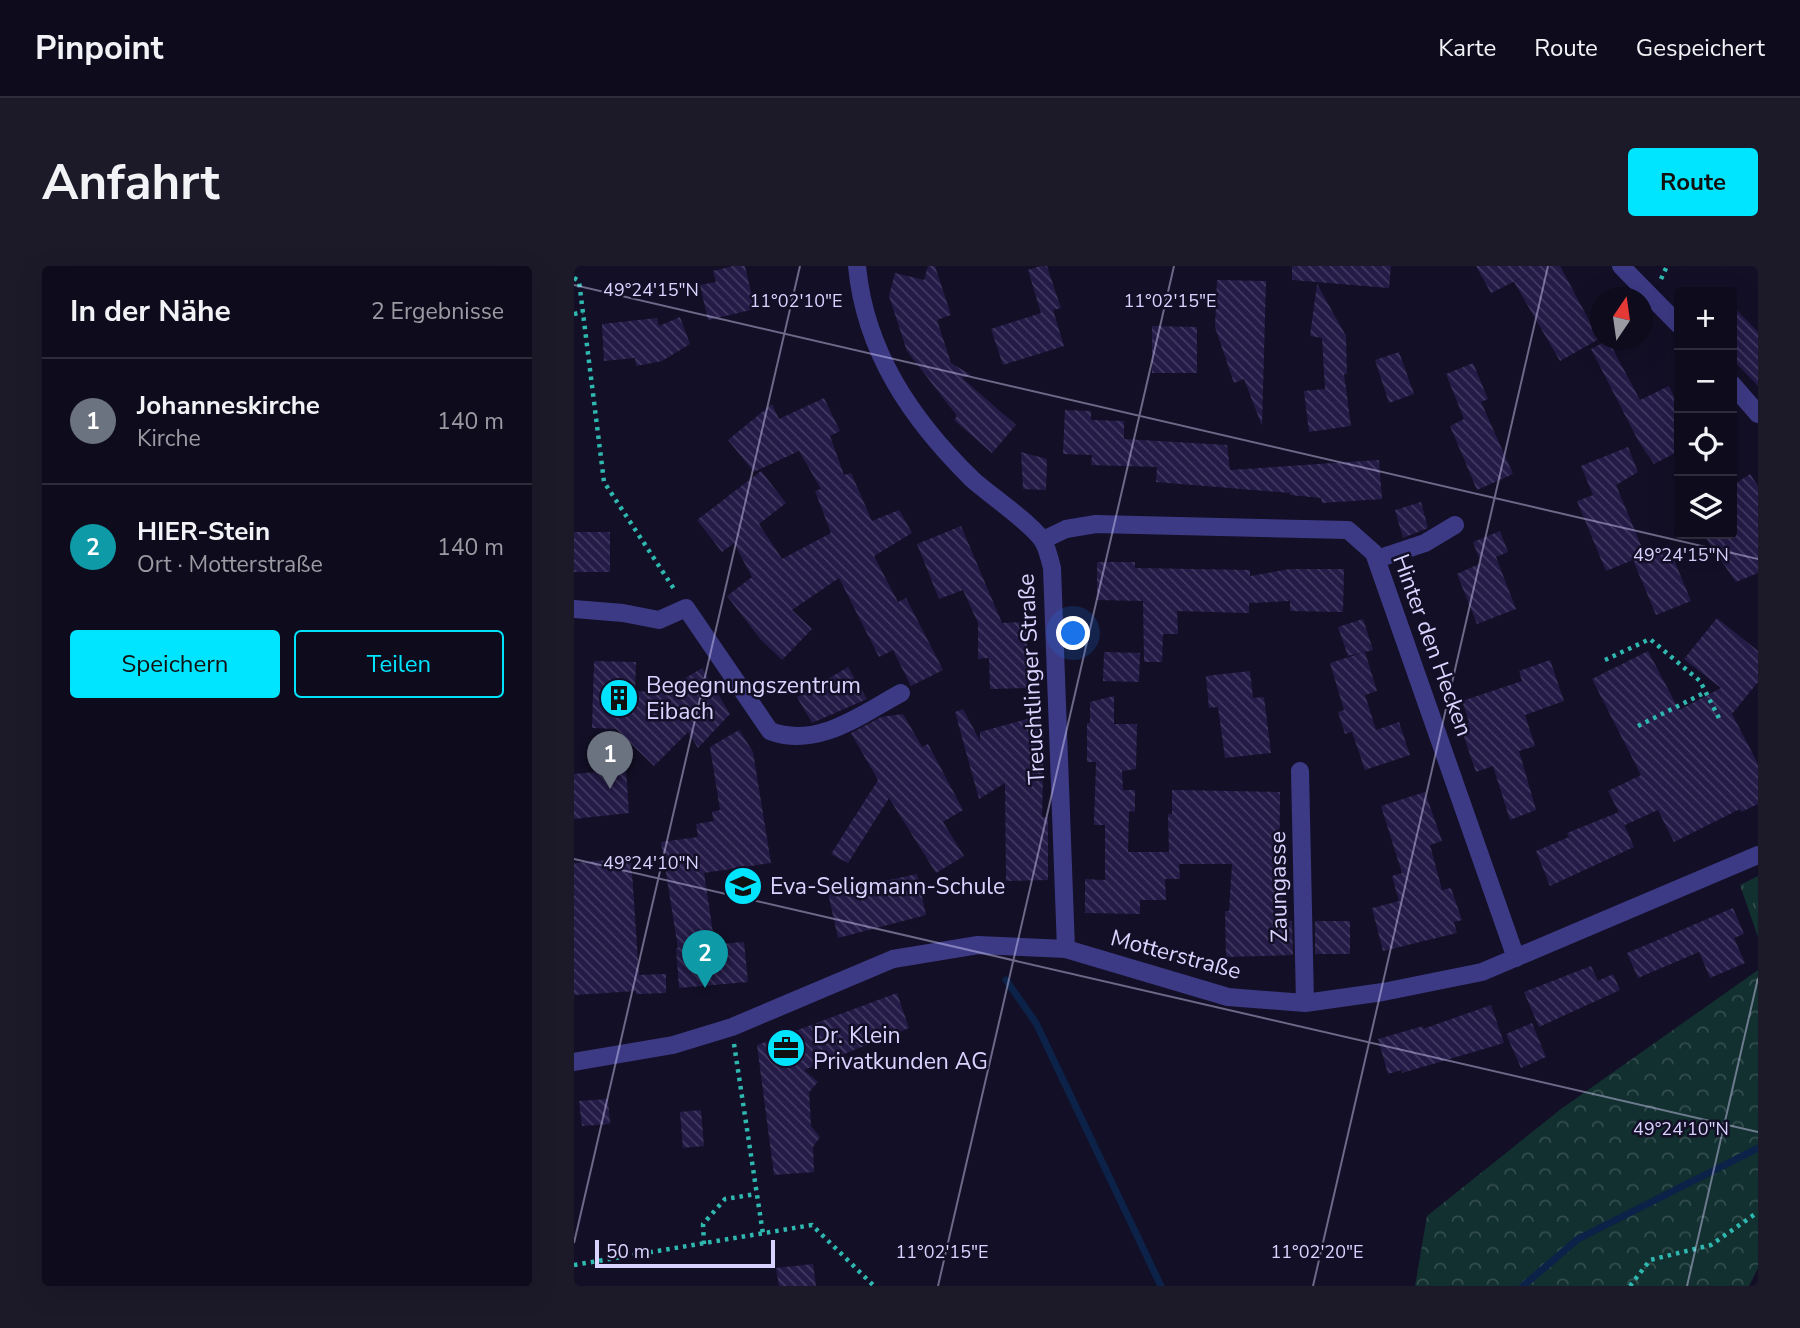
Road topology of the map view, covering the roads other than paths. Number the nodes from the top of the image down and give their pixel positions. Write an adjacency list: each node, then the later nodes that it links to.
1 (857, 266): 7 (street, Treuchtlinger Straße)
2 (1621, 266): 3 (street)
3 (1674, 320)
4 (1737, 390): 5 (street)
5 (1758, 414)
6 (1455, 525): 8 (street)
7 (1043, 540): 8 (street, Hinter den Hecken); 13 (street, Treuchtlinger Straße)
8 (1377, 559): 14 (street, Hinter den Hecken)
9 (574, 609): 10 (street)
10 (901, 693)
11 (1300, 771): 15 (street, Zaungasse)
12 (1758, 855): 14 (street, Motterstraße)
13 (1066, 948): 15 (street, Motterstraße); 16 (street, Motterstraße)
14 (1516, 958): 15 (street, Motterstraße)
15 (1304, 1003)
16 (574, 1062)

